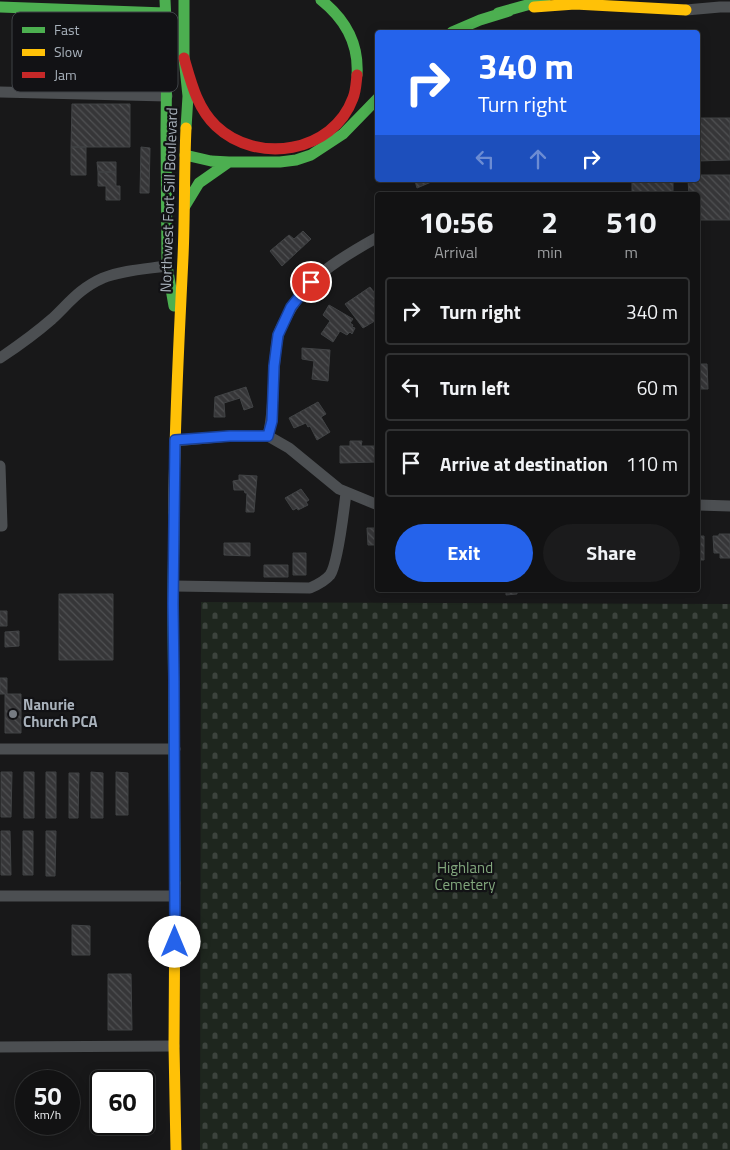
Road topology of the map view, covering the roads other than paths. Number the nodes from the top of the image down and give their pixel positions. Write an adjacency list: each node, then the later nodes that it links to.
1 (184, 0): 10 (main road, Northwest Fort Sill Boulevard)
2 (320, 0): 10 (main road)
3 (544, 0): 8 (main road)
4 (0, 7): 7 (main road)
5 (730, 7): 6 (street)
6 (686, 10): 8 (main road)
7 (138, 12)
8 (498, 14): 9 (main road)
9 (456, 30)
10 (184, 58): 16 (main road, Northwest Fort Sill Boulevard)
11 (0, 92): 13 (street)
12 (167, 92): 13 (main road, Northwest Fort Sill Boulevard)
13 (167, 96): 15 (main road, Northwest Fort Sill Boulevard)
14 (375, 101): 17 (main road)
15 (166, 130): 16 (main road); 20 (main road, Northwest Fort Sill Boulevard)
16 (185, 155): 17 (main road); 18 (main road, Northwest Fort Sill Boulevard)
17 (229, 162): 18 (main road)
18 (185, 206): 21 (main road, Northwest Fort Sill Boulevard)
19 (375, 239): 23 (street)
20 (167, 266): 21 (main road, Northwest Fort Sill Boulevard); 22 (street)
21 (180, 341): 24 (main road, Northwest Fort Sill Boulevard)
22 (0, 358)
23 (268, 436): 24 (street); 26 (street)
24 (175, 440): 31 (main road, Northwest Fort Sill Boulevard)
25 (0, 466): 30 (street)
26 (346, 493): 27 (street); 31 (street)
27 (375, 504)
28 (700, 505): 29 (street)
29 (730, 506)
30 (1, 526)
31 (174, 586): 33 (main road, Northwest Fort Sill Boulevard)
32 (0, 749): 33 (street)
33 (175, 749): 35 (main road, Northwest Fort Sill Boulevard)
34 (0, 896): 35 (street)
35 (175, 896): 36 (main road, Northwest Fort Sill Boulevard)
36 (174, 1046): 37 (street); 38 (main road, Northwest Fort Sill Boulevard)
37 (0, 1047)
38 (176, 1150)

